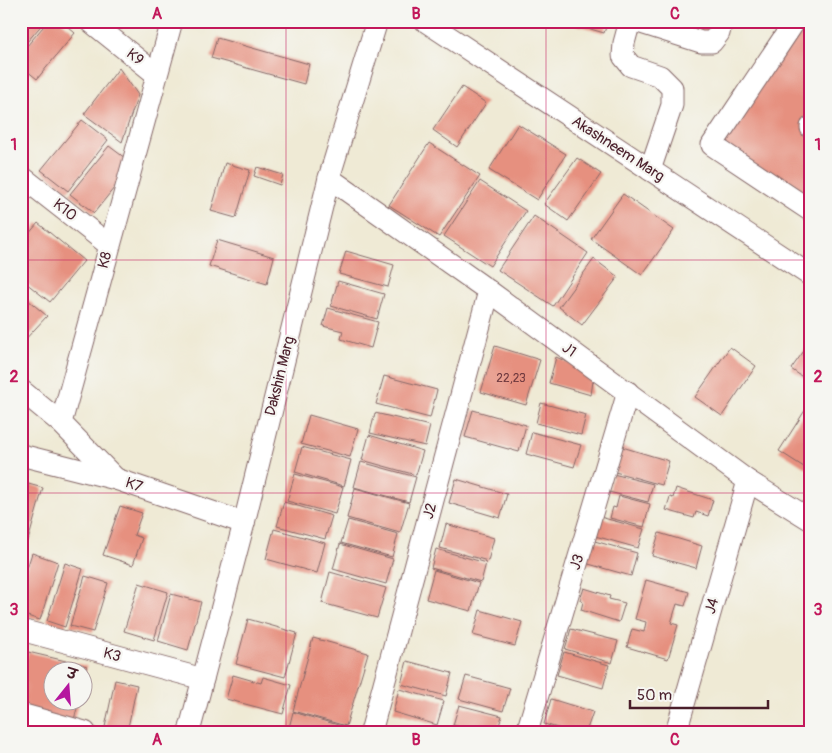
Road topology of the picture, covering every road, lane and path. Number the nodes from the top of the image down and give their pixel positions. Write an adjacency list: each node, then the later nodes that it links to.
1 (90, 21): 9 (street, K9)
2 (172, 21): 9 (street, K8)
3 (377, 21): 12 (street, Dakshin Marg)
4 (425, 21): 10 (street, Akashneem Marg)
5 (630, 21): 10 (street)
6 (635, 21): 7 (street)
7 (722, 21)
8 (795, 21): 13 (street)
9 (156, 74): 14 (street, K8)
10 (650, 170): 15 (street, Akashneem Marg)
11 (21, 176): 14 (street, K10)
12 (329, 178): 16 (street, J1); 24 (street, Dakshin Marg)
13 (811, 211)
14 (109, 245): 19 (street, K8)
15 (811, 276)
16 (489, 291): 18 (street, J1); 30 (street, J2)
17 (21, 390): 19 (street)
18 (628, 392): 22 (street, J1); 31 (street, J3)
19 (61, 423): 21 (street)
20 (21, 455): 21 (street, K7)
21 (116, 479): 24 (street, K7)
22 (748, 481): 23 (street, J1); 32 (street, J4)
23 (811, 520)
24 (244, 523): 26 (street, Dakshin Marg)
25 (21, 630): 26 (street, K3)
26 (203, 680): 29 (street, Dakshin Marg)
27 (21, 714): 28 (street)
28 (85, 732)
29 (189, 732)
30 (371, 732)
31 (527, 732)
32 (676, 732)

